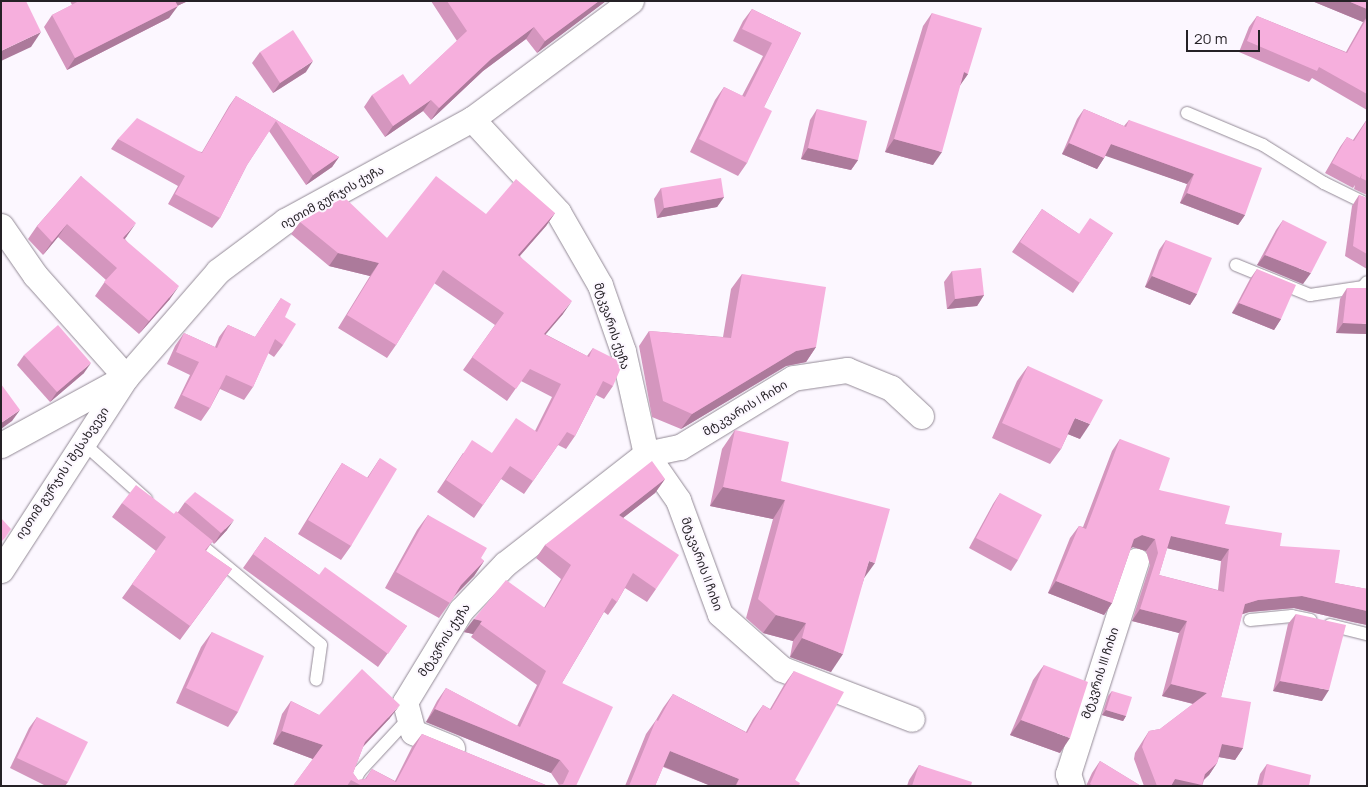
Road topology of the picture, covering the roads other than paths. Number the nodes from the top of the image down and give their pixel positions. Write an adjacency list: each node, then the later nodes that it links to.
1 (631, 1): 3 (street, იეთიმ გურჯის ქუჩა)
2 (1187, 113): 4 (lane)
3 (472, 119): 8 (street, იეთიმ გურჯის ქუჩა); 12 (street, მტკვარის ქუჩა)
4 (1367, 204)
5 (1, 226): 8 (street)
6 (1236, 265): 7 (lane)
7 (1367, 282)
8 (126, 377): 10 (street, იეთიმ გურჯის I შესახვევი); 11 (street, იეთიმ გურჯის ქუჩა)
9 (921, 416): 12 (street, მტკვარის I ჩიხი)
10 (82, 442): 13 (lane); 16 (street, იეთიმ გურჯის I შესახვევი)
11 (1, 445)
12 (646, 454): 20 (street, მტკვრის ქუჩა); 21 (street, მტკვარის II ჩიხი)
13 (155, 506)
14 (185, 531): 19 (lane)
15 (1136, 561): 24 (street, მტკვრის III ჩიხი)
16 (1, 570)
17 (1250, 620): 18 (lane)
18 (1367, 634)
19 (316, 680)
20 (410, 718): 22 (street); 23 (lane)
21 (912, 719)
22 (475, 757)
23 (352, 786)
24 (1072, 786)

